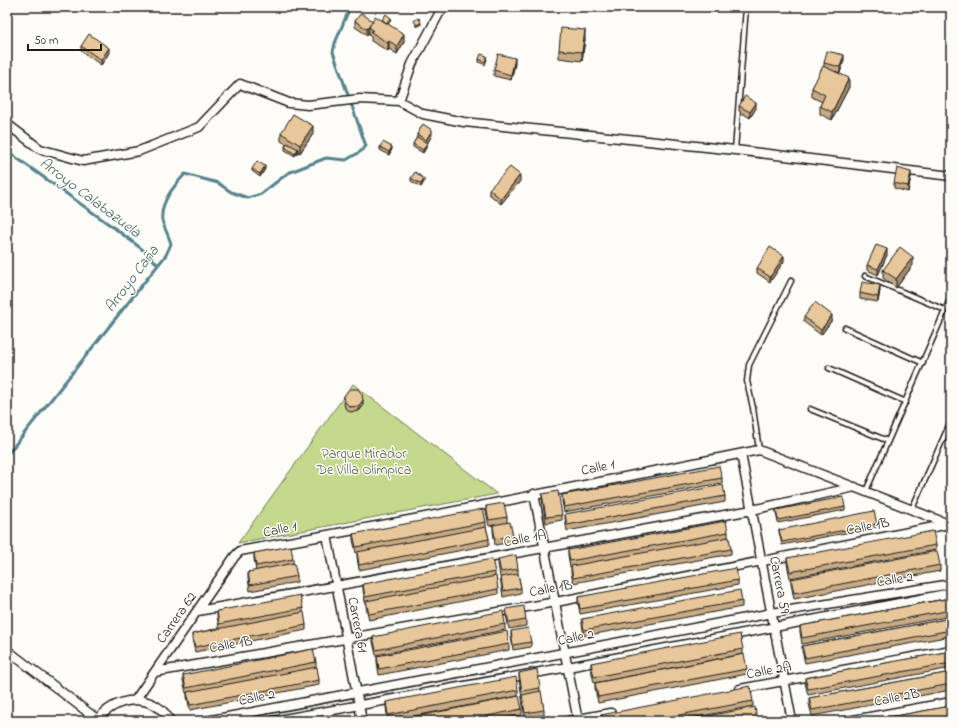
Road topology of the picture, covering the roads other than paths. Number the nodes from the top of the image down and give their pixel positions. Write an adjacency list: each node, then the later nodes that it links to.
1 (446, 7): 3 (street)
2 (746, 7): 5 (lane)
3 (399, 101): 4 (street); 5 (street)
4 (7, 124)
5 (735, 150): 6 (street)
6 (951, 176)
7 (866, 276): 10 (lane)
8 (791, 282): 18 (lane)
9 (951, 297): 10 (lane)
10 (945, 310): 12 (lane)
11 (845, 328): 12 (lane)
12 (923, 363): 14 (lane)
13 (829, 368): 14 (lane)
14 (906, 402): 17 (lane)
15 (810, 409): 17 (lane)
16 (951, 421): 23 (lane)
17 (888, 441): 21 (lane)
18 (759, 450): 19 (street, Calle 1); 20 (street)
19 (741, 454): 22 (street, Calle 1); 24 (street, Carrera 59)
20 (856, 487): 21 (street); 24 (street, Calle 1A)
21 (866, 491): 23 (street)
22 (534, 494): 26 (street, Calle 1); 27 (street)
23 (912, 509): 25 (street)
24 (752, 510): 27 (street, Calle 1A); 29 (street, Carrera 59)
25 (950, 524): 29 (street, Calle 1B)
26 (327, 535): 28 (street, Calle 1); 31 (street, Carrera 61)
27 (546, 549): 31 (street, Calle 1A); 33 (street)
28 (240, 551): 34 (street, Carrera 62)
29 (762, 562): 33 (street, Calle 1B); 35 (street, Carrera 59)
30 (951, 584): 35 (street, Calle 2)
31 (337, 586): 34 (street, Calle 1A); 37 (street, Carrera 61)
32 (951, 593): 36 (street, Calle 2)
33 (556, 602): 37 (street, Calle 1B); 40 (street)
34 (198, 611): 42 (street, Carrera 62)
35 (772, 613): 36 (street, Carrera 59); 40 (street, Calle 2)
36 (774, 626): 41 (street, Calle 2); 43 (street, Carrera 59)
37 (346, 637): 42 (street, Calle 1B); 45 (street, Carrera 61)
38 (7, 650): 50 (street)
39 (951, 650): 43 (street, Calle 2A)
40 (565, 654): 41 (street); 45 (street, Calle 2)
41 (568, 667): 48 (street, Calle 2); 51 (street)
42 (155, 672): 46 (street, Carrera 62)
43 (784, 681): 44 (street, Calle 2A); 57 (street, Carrera 59)
44 (731, 691)
45 (357, 692): 48 (street, Carrera 61); 53 (street, Calle 2)
46 (136, 700): 50 (street); 52 (street)
47 (951, 702): 58 (street, Calle 2B)
48 (359, 706): 54 (street, Calle 2); 55 (street, Carrera 61)
49 (623, 711): 51 (street)
50 (97, 720)
51 (578, 720): 56 (street)
52 (170, 721)
53 (206, 721)
54 (273, 721)
55 (362, 721)
56 (568, 721)
57 (792, 721)
58 (848, 721)

